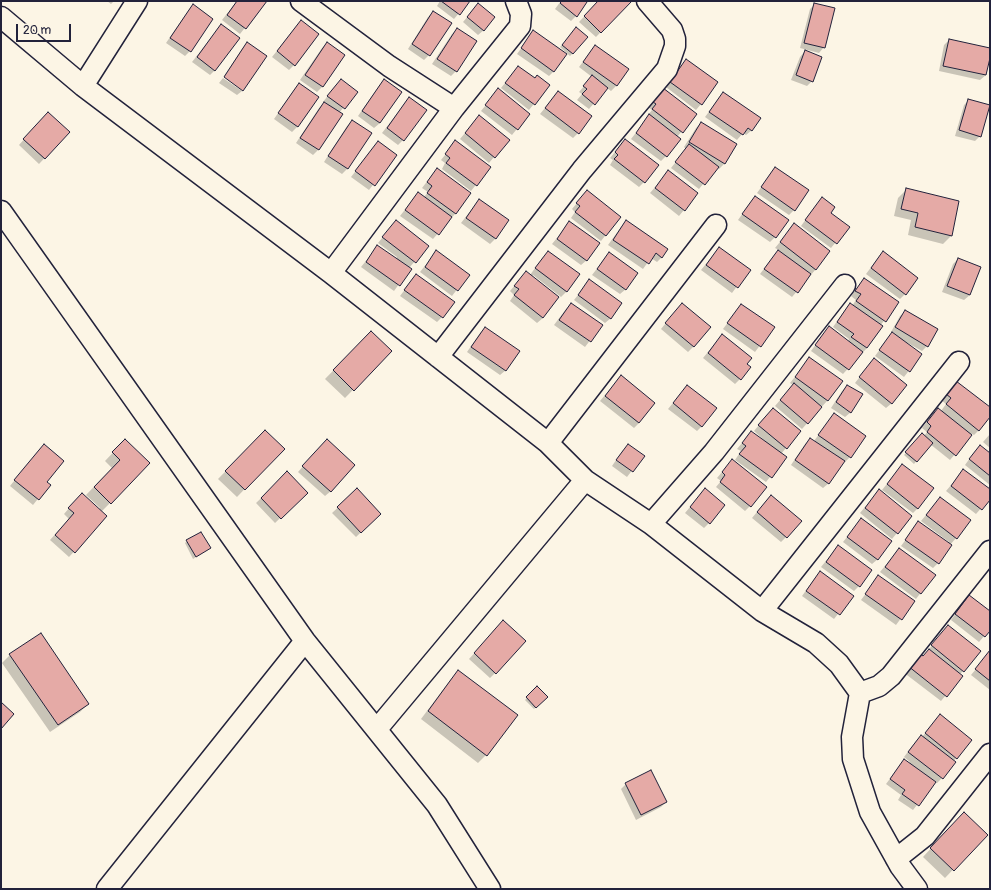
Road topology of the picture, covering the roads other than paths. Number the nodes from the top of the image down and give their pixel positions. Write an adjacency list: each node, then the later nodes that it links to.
1 (137, 1): 6 (street)
2 (301, 1): 7 (street)
3 (516, 1): 7 (street)
4 (647, 1): 12 (street)
5 (1, 17): 6 (street)
6 (83, 86): 10 (street)
7 (454, 108): 10 (street)
8 (1, 211): 19 (street)
9 (716, 225): 14 (street)
10 (331, 273): 12 (street)
11 (845, 285): 16 (street)
12 (438, 357): 14 (street)
13 (959, 362): 18 (street)
14 (548, 443): 15 (street)
15 (586, 480): 16 (street); 21 (street)
16 (651, 524): 18 (street)
17 (990, 551): 20 (street)
18 (762, 611): 20 (street)
19 (306, 641): 21 (street); 24 (street)
20 (860, 693): 23 (street)
21 (377, 729): 25 (street)
22 (990, 754): 23 (street)
23 (896, 859): 26 (street)
24 (107, 889)
25 (490, 889)
26 (917, 889)

